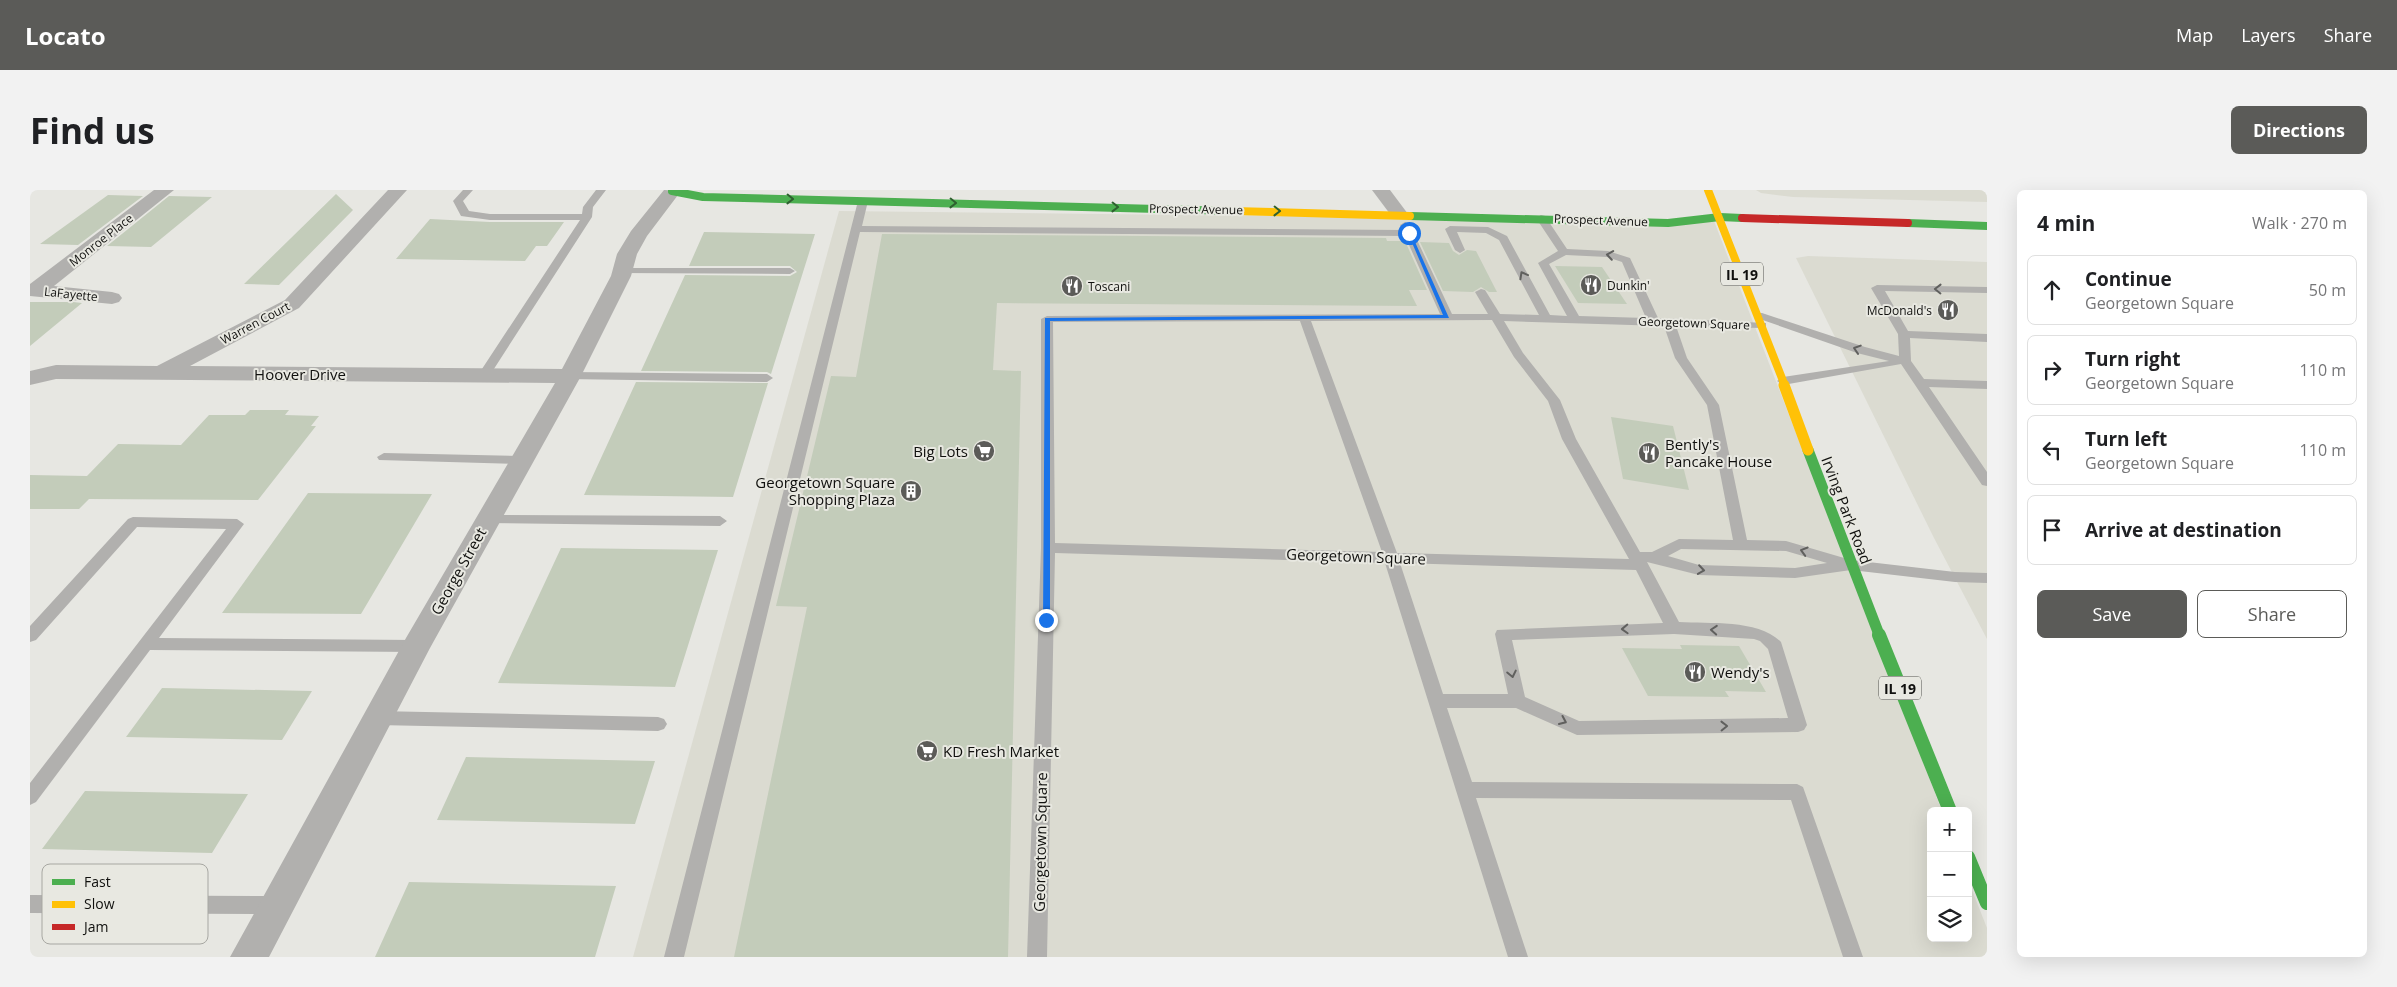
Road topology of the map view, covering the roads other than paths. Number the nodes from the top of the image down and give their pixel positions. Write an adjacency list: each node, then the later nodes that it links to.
1 (165, 190): 21 (street, Monroe Place)
2 (398, 190): 36 (street, Warren Court)
3 (468, 190): 11 (lane)
4 (601, 190): 11 (lane)
5 (669, 190): 8 (street, Prospect Avenue, one-way to 8); 19 (street, George Street)
6 (1708, 190): 12 (street, IL 19)
7 (1381, 195): 9 (street)
8 (863, 201): 9 (street, Prospect Avenue, one-way to 9); 15 (lane)
9 (1402, 206): 13 (street, Prospect Avenue); 16 (lane)
10 (1677, 209): 12 (street, Prospect Avenue)
11 (587, 217): 37 (lane)
12 (1720, 217): 13 (street, Prospect Avenue); 14 (street, Prospect Avenue); 30 (street, Irving Park Road / IL 19)
13 (1541, 218): 18 (lane)
14 (1987, 226)
15 (856, 229): 16 (lane); 71 (lane)
16 (1409, 233): 25 (lane)
17 (1460, 250): 28 (lane, one-way to 17)
18 (1564, 252): 29 (lane); 31 (lane, one-way to 18)
19 (622, 271): 20 (lane); 38 (street, George Street)
20 (790, 271)
21 (34, 290): 24 (street, LaFayette)
22 (1987, 290): 33 (lane, one-way to 33)
23 (1481, 292): 27 (lane)
24 (112, 298)
25 (1447, 316): 26 (lane, Georgetown Square); 27 (lane, Georgetown Square)
26 (1304, 317): 50 (lane, Georgetown Square); 51 (lane)
27 (1497, 317): 28 (lane, Georgetown Square); 52 (lane)
28 (1546, 318): 29 (lane, Georgetown Square)
29 (1575, 319): 31 (lane, Georgetown Square)
30 (1760, 320): 32 (lane, Georgetown Square); 35 (lane, Georgetown Square, one-way to 30); 41 (street, Irving Park Road / IL 19)
31 (1653, 322): 32 (lane, Georgetown Square)
32 (1669, 322): 49 (lane)
33 (1904, 334): 34 (lane); 35 (lane)
34 (1987, 338)
35 (1904, 361): 41 (lane); 42 (lane)
36 (160, 373): 37 (street, Hoover Drive); 39 (street, Hoover Drive)
37 (484, 375): 38 (street, Hoover Drive)
38 (570, 376): 40 (lane); 45 (street, George Street)
39 (31, 378)
40 (767, 378)
41 (1783, 382): 53 (street, Irving Park Road / IL 19)
42 (1919, 383): 43 (lane); 46 (lane)
43 (1987, 385)
44 (384, 457): 45 (lane)
45 (520, 460): 47 (street, George Street)
46 (1987, 482)
47 (486, 520): 48 (lane); 58 (street, George Street)
48 (720, 521)
49 (1741, 545): 52 (lane, Georgetown Square); 53 (lane, Georgetown Square, one-way to 49)
50 (1048, 548): 51 (lane, Georgetown Square); 72 (lane, Georgetown Square)
51 (1391, 557): 52 (lane, Georgetown Square); 59 (lane)
52 (1644, 560): 53 (lane, Georgetown Square, one-way to 53); 55 (lane)
53 (1851, 564): 54 (lane); 65 (street, Irving Park Road / IL 19)
54 (1987, 578)
55 (1674, 628): 60 (lane, one-way to 60); 60 (lane, one-way to 55)
56 (30, 636): 57 (lane)
57 (146, 644): 58 (lane); 64 (lane)
58 (416, 646): 61 (street, George Street)
59 (1437, 701): 60 (lane); 63 (lane)
60 (1518, 701)
61 (377, 718): 62 (lane); 69 (street, George Street)
62 (658, 724)
63 (1465, 790): 73 (lane); 74 (lane)
64 (30, 797)
65 (1948, 807)
66 (1972, 867): 67 (street)
67 (1987, 903)
68 (208, 905): 69 (lane)
69 (277, 905): 70 (street, George Street)
70 (249, 957)
71 (674, 957)
72 (1037, 957)
73 (1518, 957)
74 (1853, 957)

